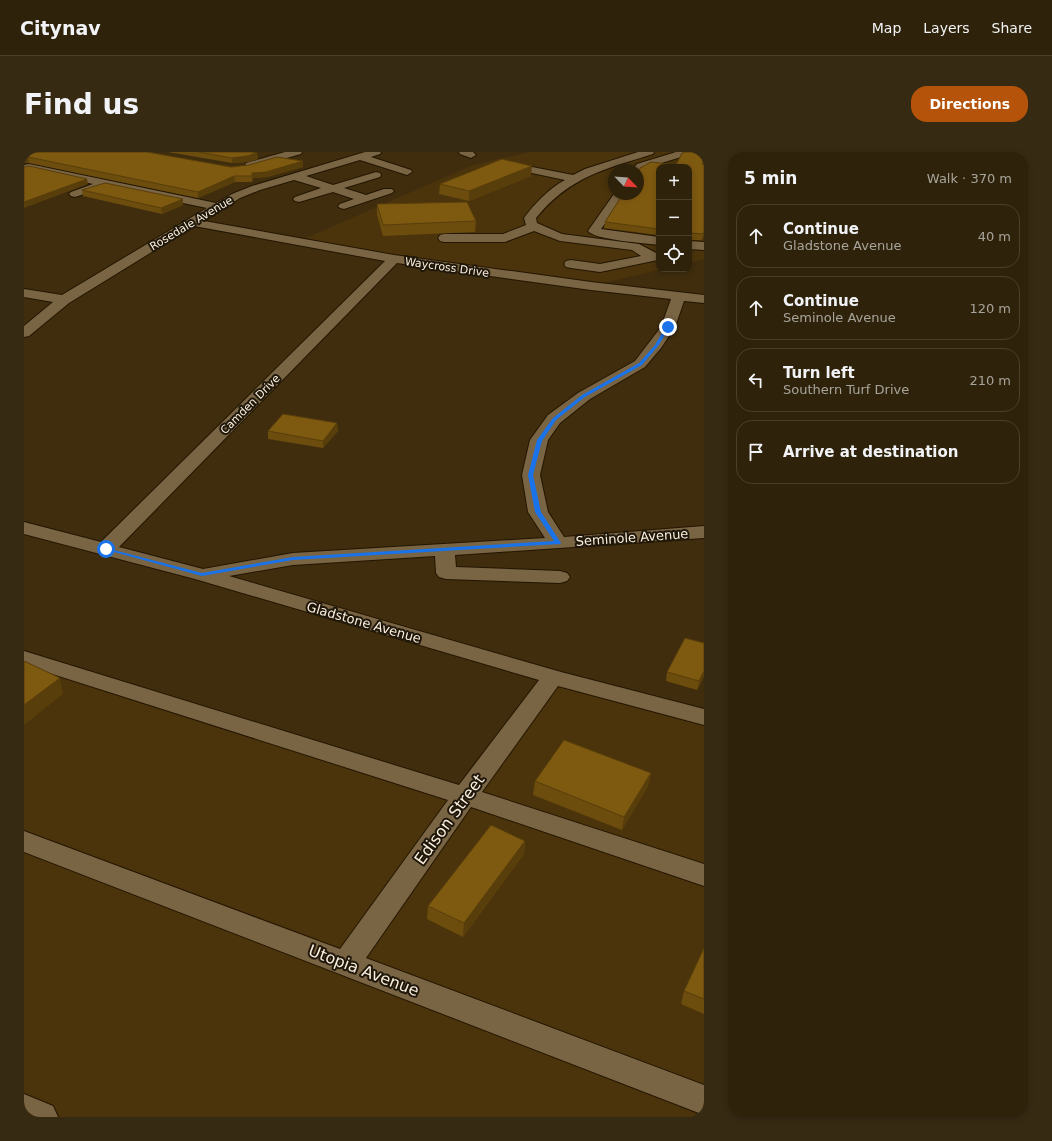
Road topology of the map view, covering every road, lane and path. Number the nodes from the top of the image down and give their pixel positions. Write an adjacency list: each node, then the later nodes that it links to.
1 (297, 152): 11 (street)
2 (376, 152): 6 (street, Rosedale Avenue)
3 (615, 152): 8 (street)
4 (649, 152): 8 (street)
5 (687, 152): 9 (street)
6 (359, 157): 13 (street); 15 (street, Rosedale Avenue)
7 (50, 160): 12 (street)
8 (627, 160): 16 (street)
9 (644, 165)
10 (489, 166): 16 (street)
11 (240, 167)
12 (27, 168): 17 (street)
13 (407, 172)
14 (376, 175): 18 (street)
15 (293, 176): 18 (street); 25 (street, Rosedale Avenue)
16 (576, 179): 27 (street)
17 (106, 183): 20 (street); 25 (street)
18 (333, 189): 21 (street); 22 (street)
19 (388, 191): 22 (street)
20 (75, 194)
21 (300, 199)
22 (366, 199): 24 (street)
23 (616, 200): 29 (street)
24 (344, 206)
25 (217, 207): 26 (street, Rosedale Avenue)
26 (191, 222): 32 (street, Waycross Drive); 37 (street, Rosedale Avenue)
27 (535, 226): 28 (street); 33 (street)
28 (444, 238)
29 (656, 241)
30 (692, 245): 31 (street)
31 (704, 246)
32 (394, 260): 35 (street, Waycross Drive); 42 (street, Camden Drive)
33 (571, 264)
34 (24, 293): 37 (street)
35 (679, 296): 36 (street, Waycross Drive); 41 (street)
36 (704, 299)
37 (64, 300): 38 (street, Rosedale Avenue)
38 (24, 333)
39 (24, 528): 42 (street, Gladstone Avenue)
40 (704, 532): 41 (street, Seminole Avenue)
41 (558, 543): 43 (street, Seminole Avenue)
42 (106, 549): 44 (street, Gladstone Avenue)
43 (445, 550): 44 (street, Seminole Avenue); 45 (street)
44 (202, 574): 47 (street, Gladstone Avenue)
45 (560, 577)
46 (24, 658): 49 (street)
47 (553, 677): 48 (street, Gladstone Avenue); 49 (street, Edison Street)
48 (704, 717)
49 (465, 796): 51 (street); 52 (street, Edison Street)
50 (24, 841): 52 (street, Utopia Avenue)
51 (704, 875)
52 (346, 963): 53 (street, Utopia Avenue)
53 (704, 1100)
54 (24, 1109): 55 (street)
55 (41, 1117)

